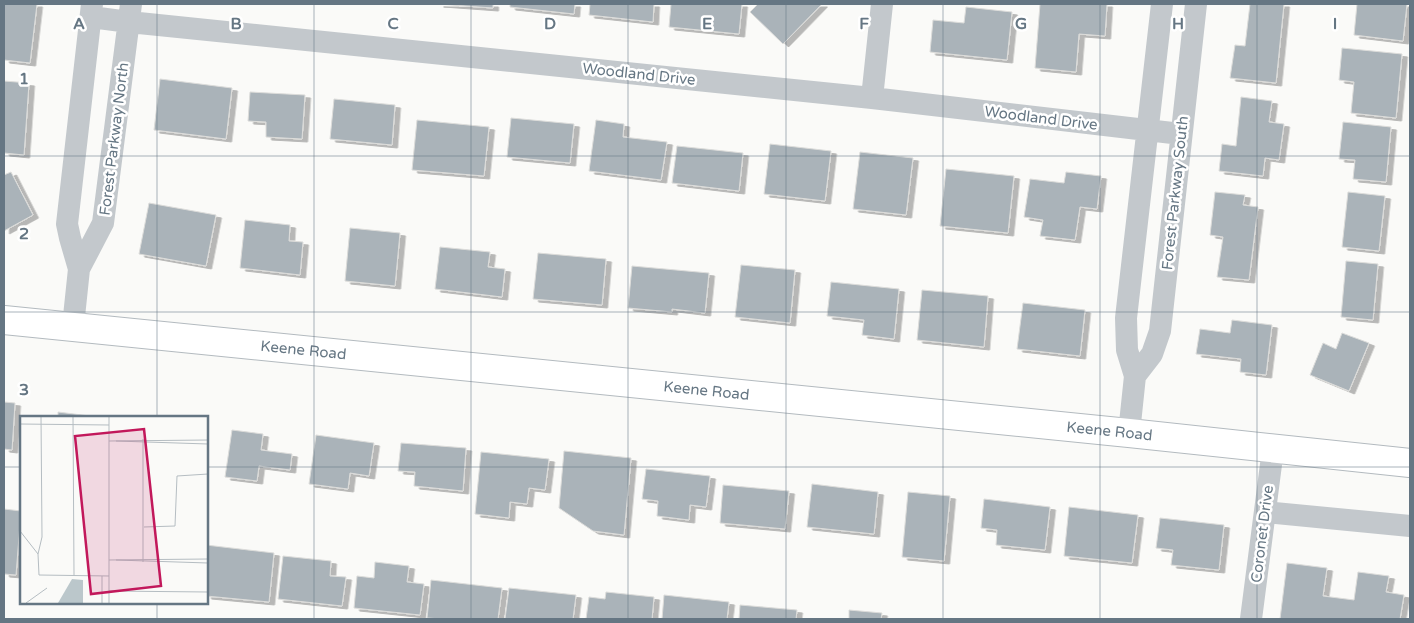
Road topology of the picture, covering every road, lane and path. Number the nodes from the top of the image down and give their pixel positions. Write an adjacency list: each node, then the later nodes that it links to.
1 (882, 4): 6 (street)
2 (1162, 4): 7 (street)
3 (1196, 4): 8 (street, Forest Parkway South)
4 (91, 10): 5 (street, Woodland Drive); 9 (street, Forest Parkway North)
5 (130, 13): 6 (street, Woodland Drive); 9 (street, Forest Parkway North)
6 (872, 98): 7 (street, Woodland Drive)
7 (1148, 131): 8 (street, Woodland Drive); 12 (street)
8 (1182, 134): 12 (street, Forest Parkway South)
9 (79, 269): 11 (street, Forest Parkway North)
10 (4, 320): 11 (main road, Keene Road)
11 (73, 326): 13 (main road, Keene Road)
12 (1135, 376): 13 (street)
13 (1129, 433): 14 (main road, Keene Road)
14 (1273, 449): 15 (main road, Keene Road); 16 (street, Coronet Drive)
15 (1410, 461)
16 (1265, 512): 17 (street); 18 (street, Coronet Drive)
17 (1410, 526)
18 (1251, 619)

